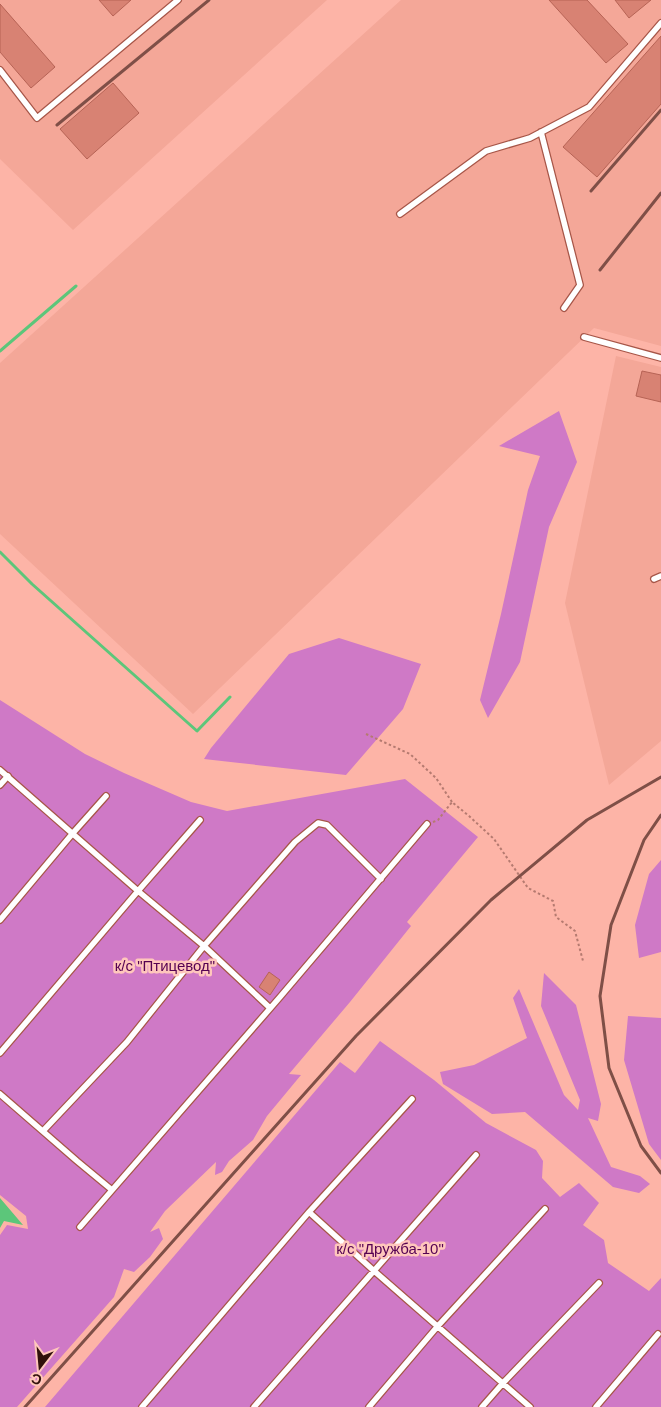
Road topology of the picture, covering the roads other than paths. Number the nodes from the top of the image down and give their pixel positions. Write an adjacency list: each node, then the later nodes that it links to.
1 (178, 0): 3 (lane)
2 (661, 23): 4 (lane)
3 (0, 70)
4 (541, 132): 5 (lane); 6 (lane)
5 (400, 214)
6 (564, 308)
7 (584, 337): 8 (lane)
8 (661, 358)
9 (661, 576): 10 (lane)
10 (654, 579)
11 (0, 770): 12 (lane)
12 (8, 776): 13 (lane); 17 (lane)
13 (0, 785)
14 (106, 796): 17 (lane)
15 (200, 820): 19 (lane)
16 (427, 824): 18 (lane)
17 (72, 833): 19 (lane); 20 (lane)
18 (381, 879): 21 (lane); 22 (lane)
19 (138, 891): 21 (lane); 23 (lane)
20 (0, 920)
21 (204, 946): 22 (lane); 26 (lane)
22 (270, 1008): 28 (lane)
23 (0, 1054)
24 (0, 1094): 26 (lane)
25 (412, 1099): 30 (lane)
26 (43, 1131): 28 (lane)
27 (476, 1155): 32 (lane)
28 (112, 1190): 31 (lane)
29 (545, 1209): 34 (lane)
30 (309, 1212): 32 (lane); 37 (lane)
31 (80, 1227)
32 (373, 1270): 34 (lane); 38 (lane)
33 (599, 1283): 36 (lane)
34 (437, 1327): 36 (lane); 39 (lane)
35 (658, 1334): 42 (lane)
36 (503, 1383): 40 (lane); 41 (lane)
37 (142, 1407)
38 (254, 1407)
39 (369, 1407)
40 (482, 1407)
41 (530, 1407)
42 (596, 1407)

